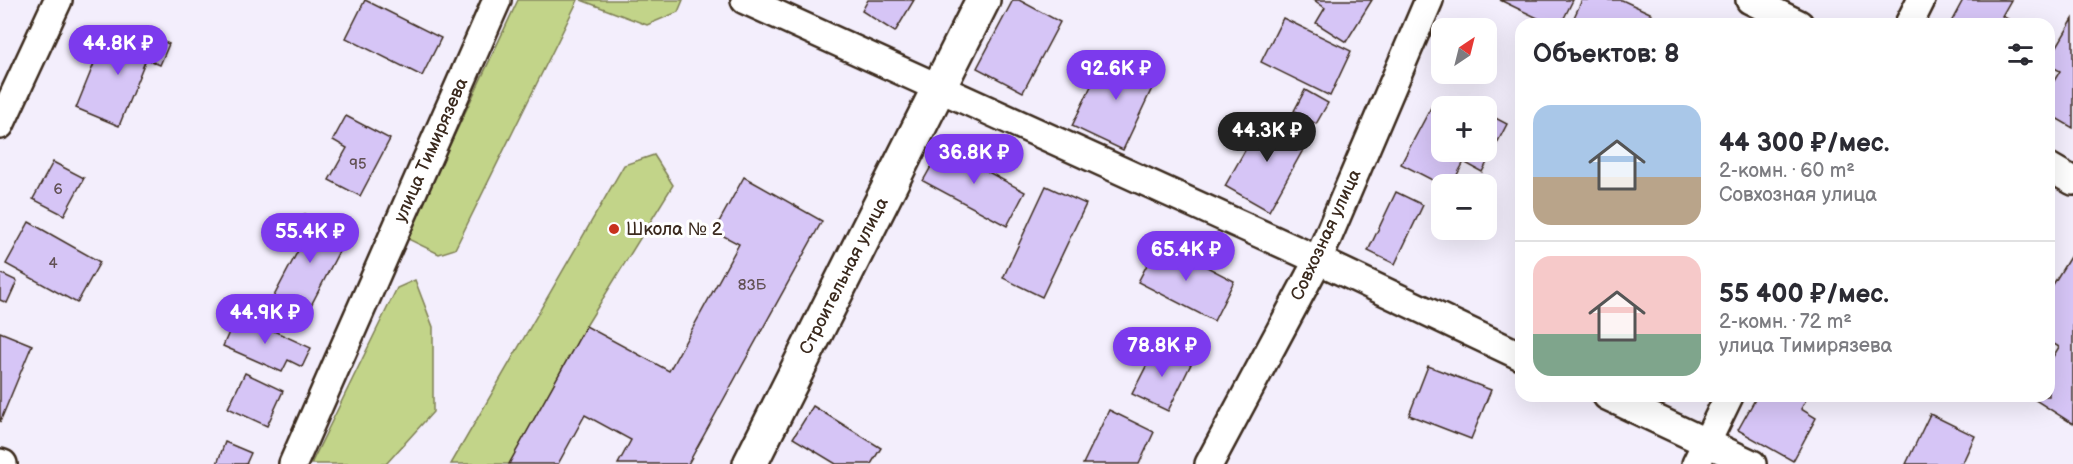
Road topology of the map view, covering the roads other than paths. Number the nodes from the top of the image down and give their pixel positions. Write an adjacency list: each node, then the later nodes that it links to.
1 (58, 0): 11 (street)
2 (497, 0): 19 (street, улица Тимирязева)
3 (745, 0): 10 (street)
4 (983, 0): 10 (street, Строительная улица)
5 (1429, 0): 14 (street, Совхозная улица)
6 (1750, 0): 8 (street)
7 (1921, 0): 9 (street)
8 (1787, 18)
9 (1912, 18)
10 (938, 89): 14 (street); 20 (street, Строительная улица)
11 (0, 125)
12 (2055, 170): 13 (street)
13 (2073, 181)
14 (1318, 260): 15 (street); 21 (street, Совхозная улица)
15 (1515, 353)
16 (1617, 402): 18 (street)
17 (1727, 402): 18 (street)
18 (1701, 454): 22 (street)
19 (293, 464)
20 (750, 464)
21 (1209, 464)
22 (1752, 464)

